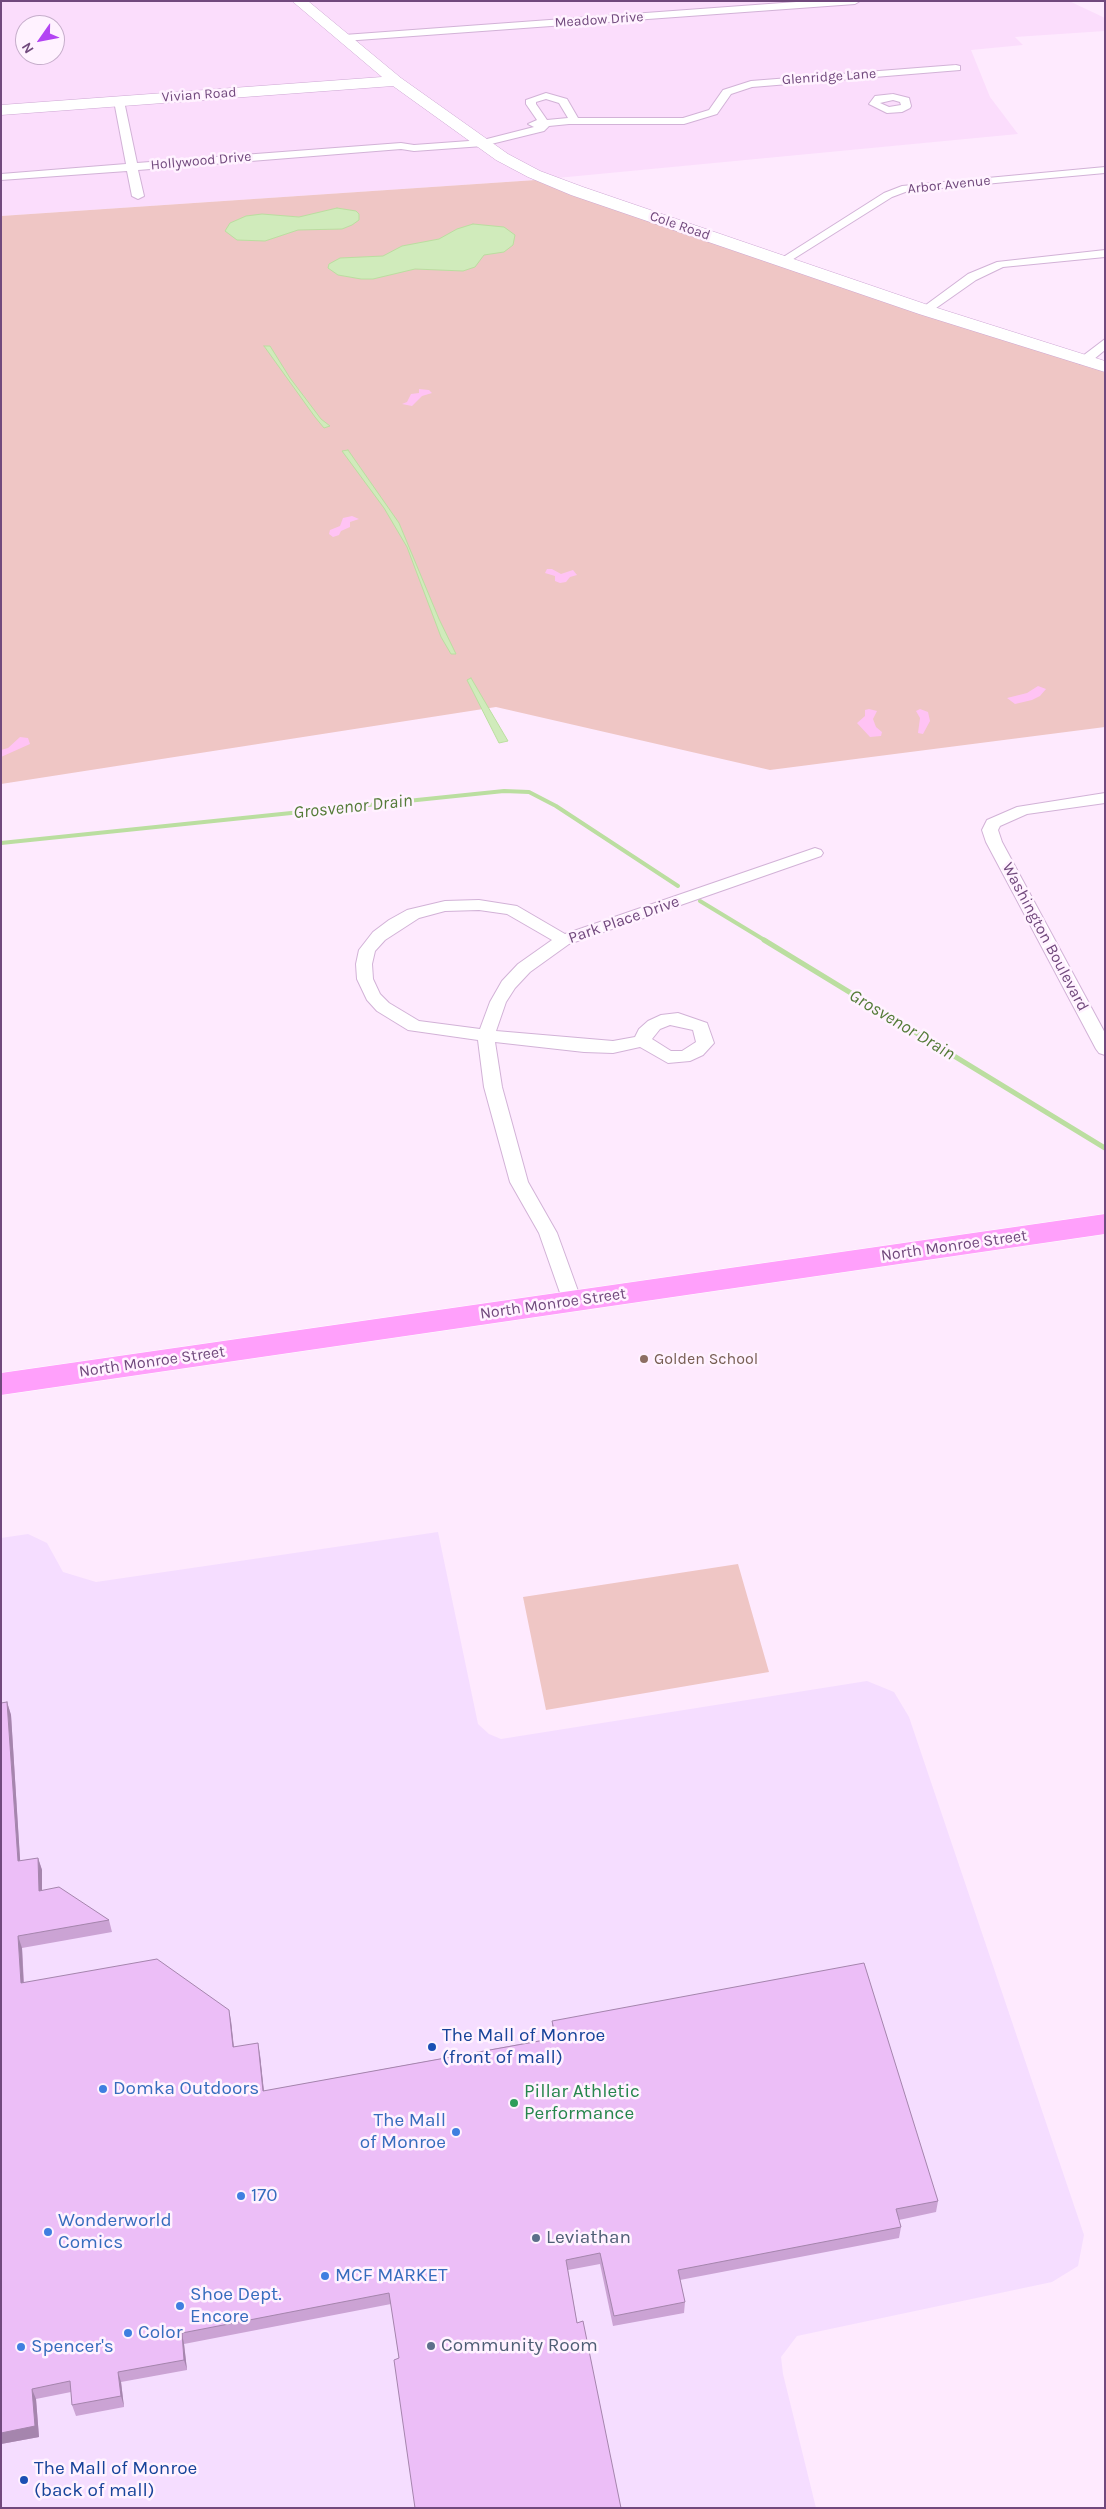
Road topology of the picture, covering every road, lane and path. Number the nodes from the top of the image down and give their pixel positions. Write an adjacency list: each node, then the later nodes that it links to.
1 (299, 1): 3 (street, Cole Road)
2 (855, 1): 3 (street, Meadow Drive)
3 (344, 38): 6 (street, Cole Road)
4 (956, 68): 5 (street, Glenridge Lane)
5 (872, 74): 7 (street); 10 (street, Glenridge Lane)
6 (396, 81): 8 (street, Vivian Road); 16 (street, Cole Road)
7 (886, 97)
8 (119, 101): 9 (street, Vivian Road); 17 (street)
9 (1, 110)
10 (715, 111): 12 (street); 13 (street)
11 (575, 121): 12 (street); 14 (street); 14 (street)
12 (684, 121): 15 (street)
13 (721, 121)
14 (545, 124): 16 (street)
15 (710, 126)
16 (478, 140): 17 (street, Hollywood Drive); 22 (street, Cole Road)
17 (132, 167): 19 (street, Hollywood Drive); 20 (street)
18 (1105, 170): 22 (street, Arbor Avenue)
19 (1, 177)
20 (138, 196)
21 (1105, 253): 23 (street)
22 (783, 261): 23 (street, Cole Road)
23 (925, 310): 25 (street, Cole Road)
24 (1105, 343): 25 (street)
25 (1084, 361): 26 (street, Cole Road)
26 (1105, 367)
27 (1105, 798): 32 (street, Washington Boulevard)
28 (815, 853): 29 (street, Park Place Drive)
29 (563, 940): 30 (street, Park Place Drive); 30 (street)
30 (486, 1036): 31 (street); 34 (street, Park Place Drive)
31 (643, 1041)
32 (1105, 1049)
33 (1105, 1224): 34 (main road, North Monroe Street)
34 (572, 1302): 35 (main road, North Monroe Street)
35 (1, 1384)

